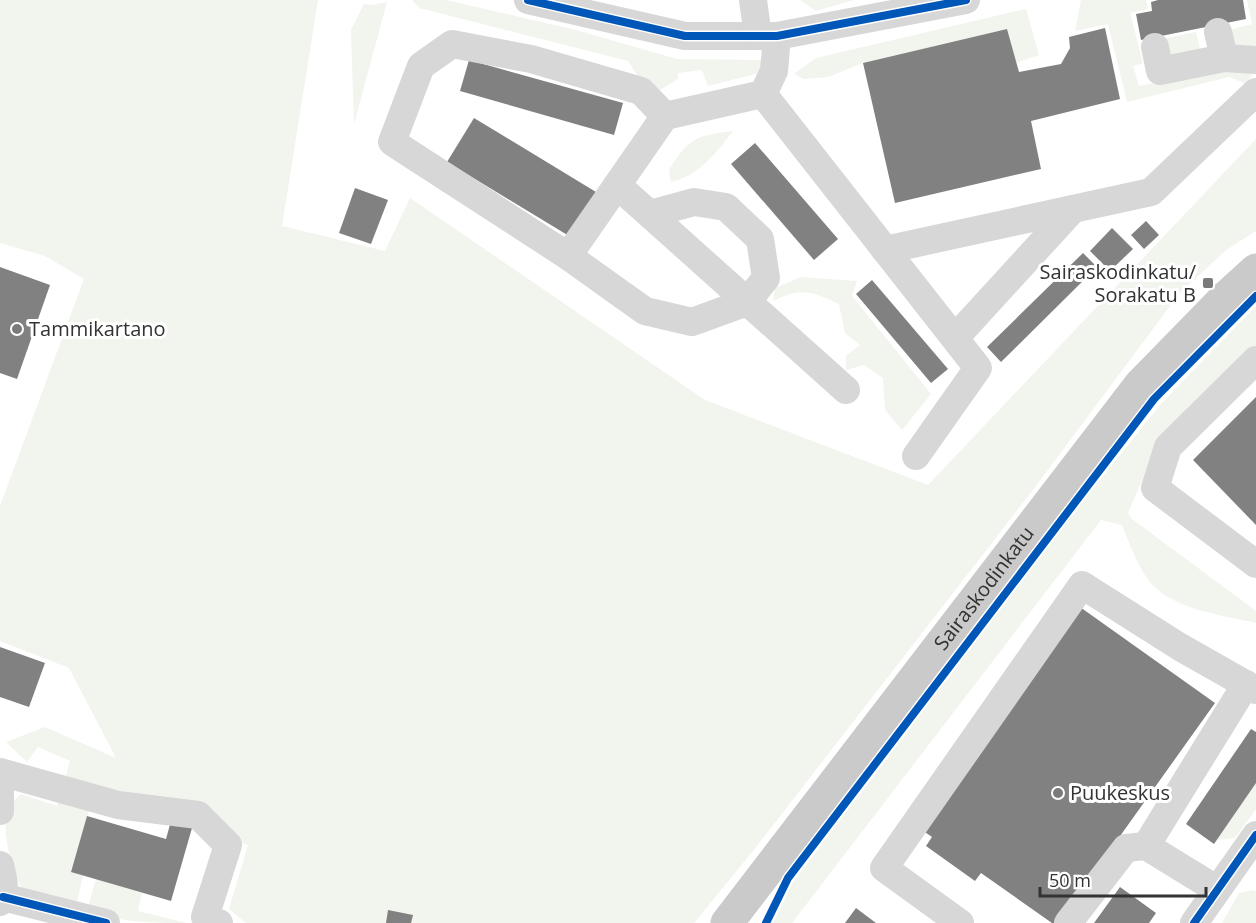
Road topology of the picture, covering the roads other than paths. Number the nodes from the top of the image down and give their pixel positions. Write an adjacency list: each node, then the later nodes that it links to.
1 (528, 0): 4 (street)
2 (753, 0): 4 (street)
3 (966, 0): 4 (street)
4 (768, 36): 8 (street)
5 (1155, 47): 6 (street)
6 (1256, 60)
7 (1256, 92): 11 (street)
8 (763, 94): 9 (street); 13 (street)
9 (665, 116): 10 (street); 14 (street)
10 (617, 185): 12 (street); 14 (street)
11 (1073, 209): 13 (street); 17 (street)
12 (650, 214): 16 (street); 16 (street)
13 (885, 250): 17 (street)
14 (568, 256): 16 (street)
15 (1256, 270): 33 (main road, Sairaskodinkatu)
16 (747, 302): 19 (street)
17 (955, 338): 20 (street)
18 (1256, 360): 21 (street)
19 (846, 390)
20 (916, 456)
21 (1256, 564)
22 (1251, 687): 26 (street); 34 (street)
23 (0, 773): 24 (street); 32 (street)
24 (0, 811)
25 (1256, 835): 28 (street)
26 (1146, 846): 29 (street); 35 (street)
27 (0, 865): 30 (street)
28 (1246, 870): 29 (street)
29 (1216, 889): 36 (street)
30 (2, 899): 31 (street)
31 (106, 923)
32 (219, 923)
33 (728, 923)
34 (960, 923)
35 (1068, 923)
36 (1194, 923)

